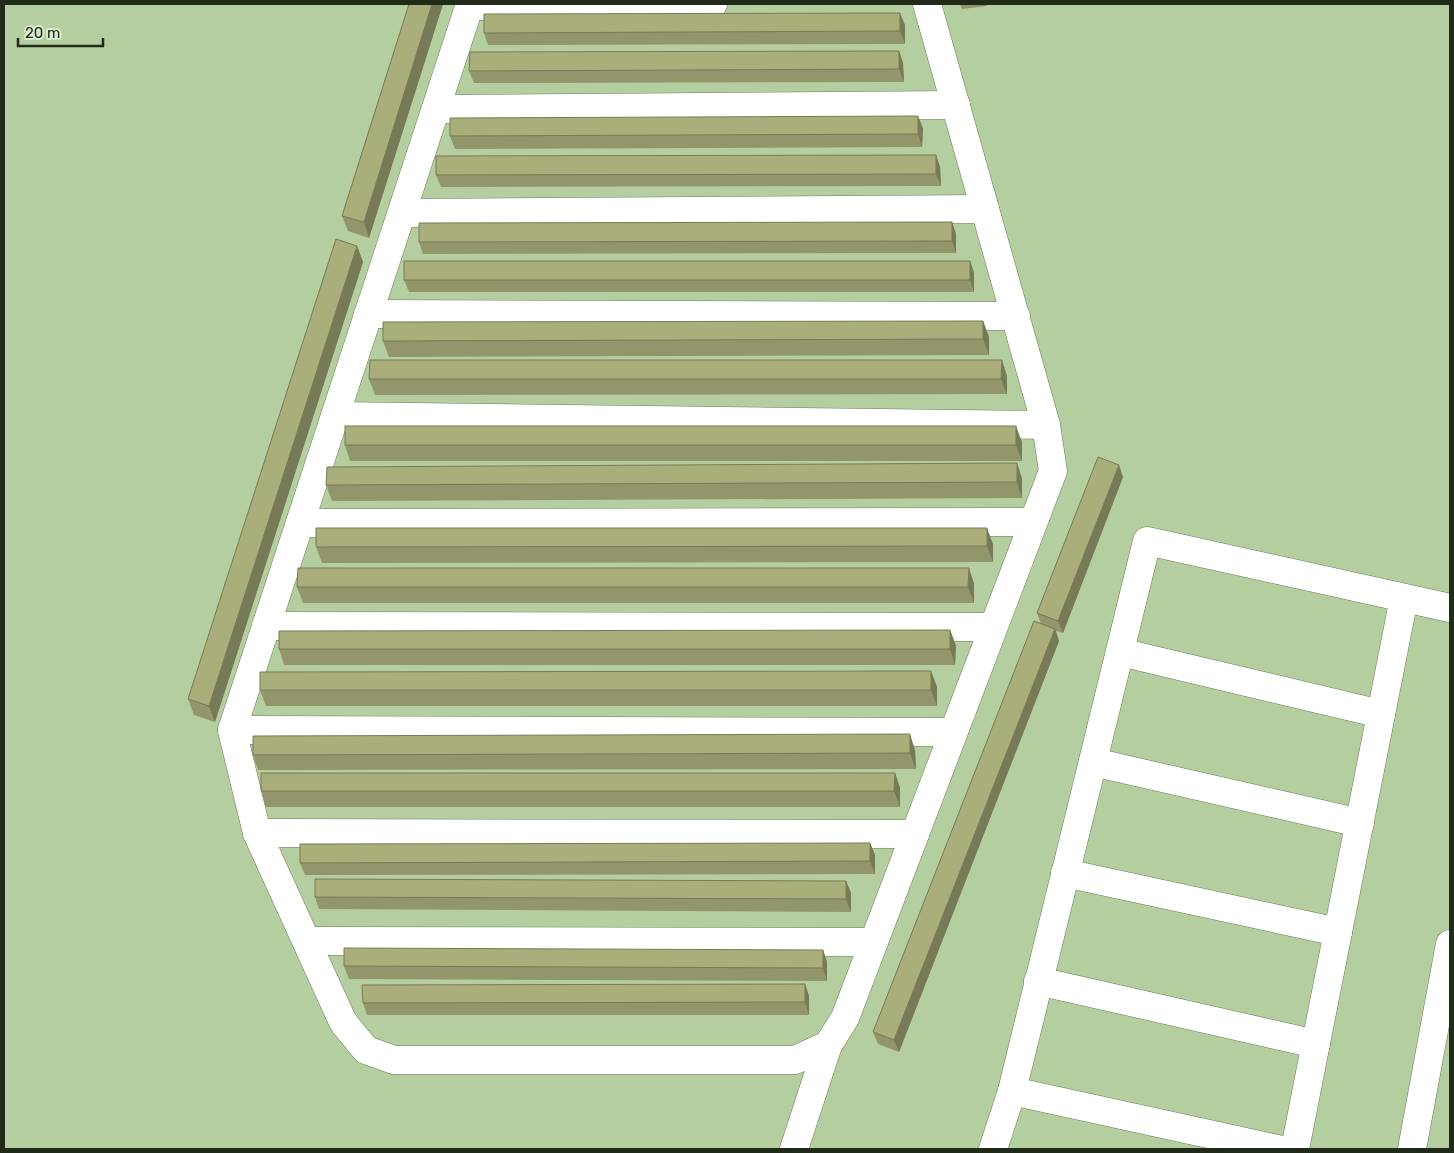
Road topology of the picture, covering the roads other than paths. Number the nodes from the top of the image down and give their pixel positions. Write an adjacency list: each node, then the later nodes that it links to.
1 (713, 4): 3 (street)
2 (927, 4): 4 (street)
3 (470, 5): 5 (street)
4 (956, 105): 5 (street); 6 (street)
5 (436, 109): 7 (street)
6 (985, 209): 7 (street); 9 (street)
7 (402, 213): 8 (street)
8 (368, 314): 9 (street); 10 (street)
9 (1016, 316): 11 (street)
10 (335, 416): 11 (street); 13 (street)
11 (1046, 425): 12 (street)
12 (1033, 522): 13 (street); 17 (street)
13 (300, 523): 16 (street)
14 (1404, 598): 15 (street); 18 (street); 19 (street)
15 (1450, 608)
16 (266, 626): 17 (street); 20 (street)
17 (993, 627): 21 (street)
18 (1120, 652): 19 (street); 22 (street)
19 (1381, 714): 23 (street)
20 (232, 730): 21 (street); 24 (street)
21 (954, 732): 25 (street)
22 (1093, 762): 23 (street); 26 (street)
23 (1360, 823): 27 (street)
24 (257, 832): 25 (street); 28 (street)
25 (915, 834): 29 (street)
26 (1065, 873): 27 (street); 31 (street)
27 (1338, 932): 32 (street)
28 (307, 941): 29 (street); 33 (street)
29 (873, 942): 33 (street)
30 (1450, 944): 39 (street)
31 (1038, 981): 32 (street); 34 (street)
32 (1316, 1044): 38 (street)
33 (828, 1045): 35 (street)
34 (1012, 1091): 36 (street); 37 (street)
35 (794, 1149)
36 (993, 1149)
37 (1277, 1149)
38 (1296, 1149)
39 (1412, 1149)

